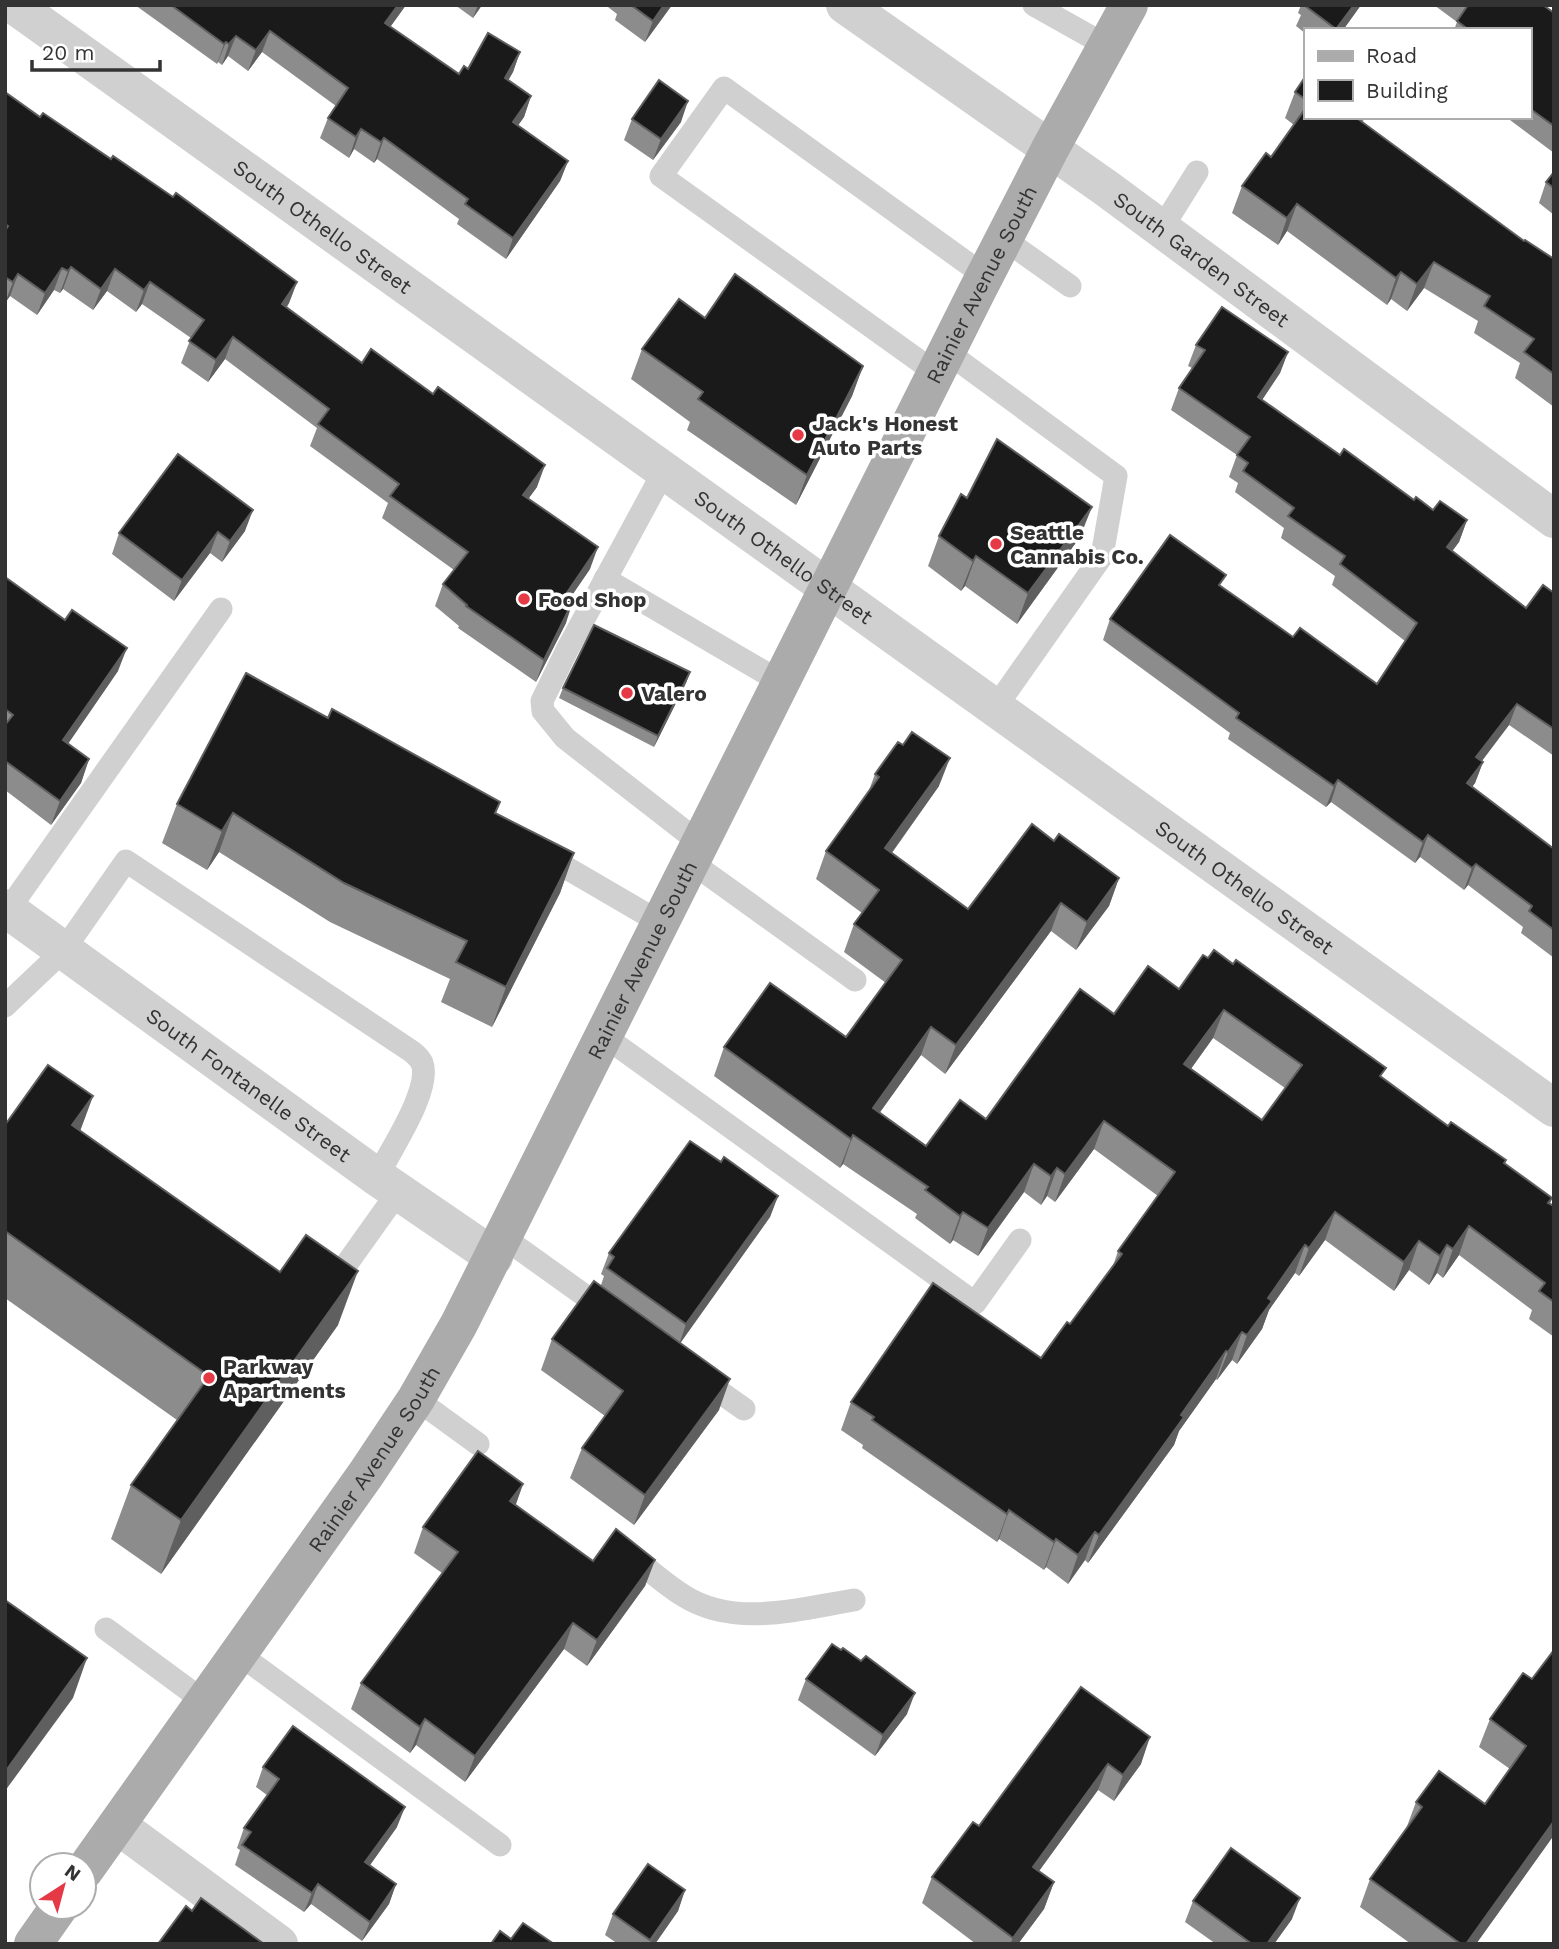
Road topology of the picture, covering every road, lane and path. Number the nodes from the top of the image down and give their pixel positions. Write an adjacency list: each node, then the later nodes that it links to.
1 (13, 5): 13 (street, South Othello Street)
2 (845, 5): 6 (street, South Garden Street)
3 (1034, 5): 5 (lane)
4 (1129, 5): 5 (main road, Rainier Avenue South)
5 (1107, 46): 6 (main road, Rainier Avenue South)
6 (1050, 149): 8 (street, South Garden Street); 9 (main road, Rainier Avenue South)
7 (1197, 172): 8 (lane)
8 (1162, 228): 14 (street, South Garden Street)
9 (1004, 239): 10 (main road, Rainier Avenue South); 11 (lane)
10 (985, 276): 12 (main road, Rainier Avenue South); 12 (lane)
11 (1070, 286)
12 (942, 363): 16 (main road, Rainier Avenue South); 19 (lane)
13 (664, 471): 15 (lane); 16 (street, South Othello Street)
14 (1554, 519)
15 (605, 579): 18 (lane); 21 (lane)
16 (828, 588): 18 (main road, Rainier Avenue South); 19 (street, South Othello Street)
17 (221, 609): 22 (lane)
18 (781, 682): 21 (main road, Rainier Avenue South)
19 (995, 708): 28 (street, South Othello Street)
20 (525, 844): 23 (lane)
21 (696, 852): 23 (main road, Rainier Avenue South); 25 (lane)
22 (7, 909): 24 (street, South Fontanelle Street)
23 (661, 923): 27 (main road, Rainier Avenue South)
24 (63, 951): 26 (lane); 29 (street, South Fontanelle Street); 29 (lane)
25 (855, 981)
26 (5, 1006)
27 (604, 1036): 30 (lane); 31 (main road, Rainier Avenue South)
28 (1554, 1108)
29 (388, 1184): 31 (street, South Fontanelle Street); 32 (lane)
30 (1020, 1240)
31 (498, 1247): 33 (lane); 35 (main road, Rainier Avenue South)
32 (331, 1286)
33 (631, 1329)
34 (688, 1369): 36 (lane)
35 (416, 1399): 37 (lane); 41 (main road, Rainier Avenue South)
36 (744, 1409)
37 (478, 1444)
38 (617, 1545): 39 (lane)
39 (853, 1600)
40 (106, 1629): 42 (lane)
41 (239, 1654): 42 (main road, Rainier Avenue South); 44 (lane)
42 (205, 1702): 43 (main road, Rainier Avenue South)
43 (117, 1825): 45 (main road, Rainier Avenue South); 48 (street)
44 (500, 1845)
45 (98, 1851)
46 (49, 1921): 47 (main road)
47 (33, 1944)
48 (279, 1944)

